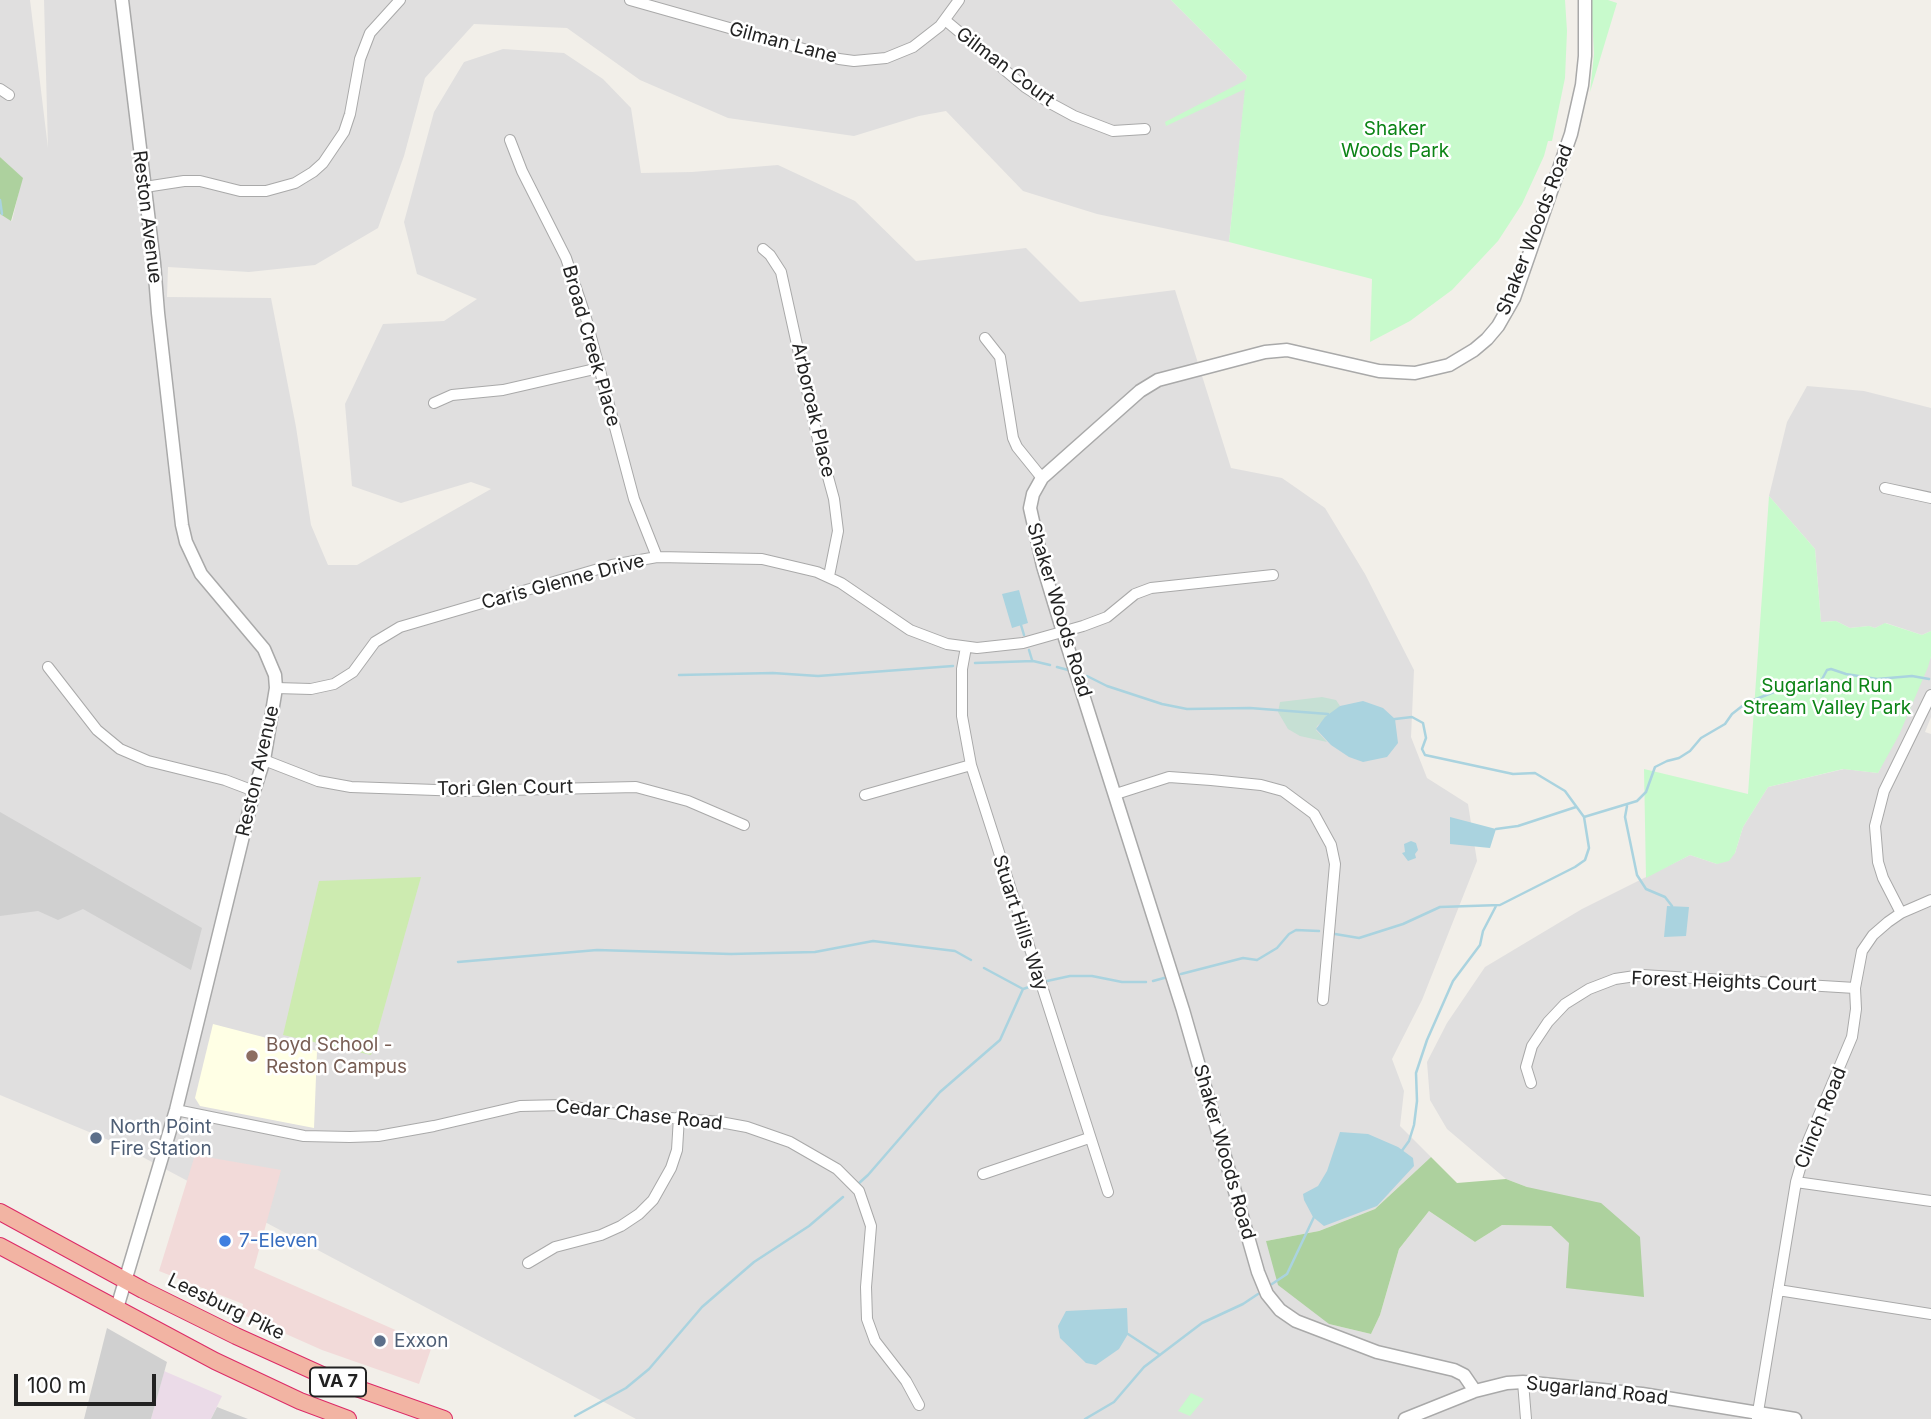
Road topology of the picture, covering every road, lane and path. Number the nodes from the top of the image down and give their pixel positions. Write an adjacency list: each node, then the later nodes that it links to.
1 (122, 0): 9 (street, Reston Avenue)
2 (400, 0): 9 (street)
3 (629, 0): 6 (street, Gilman Lane)
4 (959, 0): 6 (street, Gilman Lane)
5 (1585, 0): 14 (street, Shaker Woods Road)
6 (945, 20): 7 (street, Gilman Court)
7 (1145, 129)
8 (510, 139): 12 (street, Broad Creek Place)
9 (145, 187): 23 (street, Reston Avenue)
10 (763, 249): 19 (street, Arboroak Place)
11 (985, 338): 14 (street)
12 (598, 369): 13 (street); 17 (street, Broad Creek Place)
13 (434, 403)
14 (1042, 478): 20 (street, Shaker Woods Road)
15 (1885, 488): 16 (street)
16 (1931, 498)
17 (657, 557): 19 (street, Caris Glenne Drive); 23 (street, Caris Glenne Drive)
18 (1273, 575): 20 (street, Caris Glenne Drive)
19 (829, 576): 21 (street, Caris Glenne Drive)
20 (1063, 632): 21 (street, Caris Glenne Drive); 28 (street, Shaker Woods Road)
21 (966, 648): 26 (street, Stuart Hills Way)
22 (48, 667): 27 (street)
23 (276, 688): 25 (street, Reston Avenue)
24 (1931, 695): 32 (street)
25 (264, 761): 27 (street, Reston Avenue); 30 (street, Tori Glen Court)
26 (971, 765): 29 (street); 38 (street, Stuart Hills Way)
27 (254, 791): 36 (street, Reston Avenue)
28 (1116, 794): 34 (street); 51 (street, Shaker Woods Road)
29 (865, 795)
30 (744, 825)
31 (1931, 900): 32 (street, Clinch Road)
32 (1902, 913): 33 (street, Clinch Road)
33 (1855, 988): 35 (street, Forest Heights Court); 40 (street, Clinch Road)
34 (1323, 1000)
35 (1531, 1083)
36 (176, 1110): 37 (street, Cedar Chase Road); 46 (street, Reston Avenue)
37 (679, 1118): 45 (street); 52 (street, Cedar Chase Road)
38 (1089, 1138): 39 (street); 41 (street, Stuart Hills Way)
39 (983, 1174)
40 (1796, 1182): 42 (street); 47 (street, Clinch Road)
41 (1108, 1192)
42 (1931, 1202)
43 (0, 1212): 46 (highway, Leesburg Pike / VA 7)
44 (0, 1246): 48 (highway, VA 7)
45 (528, 1263)
46 (125, 1279): 48 (street, Reston Avenue); 55 (highway, Leesburg Pike / VA 7)
47 (1778, 1290): 49 (street); 53 (street, Clinch Road)
48 (117, 1308): 54 (highway, VA 7)
49 (1931, 1314)
50 (1523, 1382): 51 (street, Sugarland Road); 53 (street, Sugarland Road); 57 (street)
51 (1475, 1391): 56 (street, Sugarland Road)
52 (919, 1405)
53 (1758, 1416): 58 (street, Sugarland Road)
54 (348, 1419)
55 (444, 1419)
56 (1405, 1419)
57 (1526, 1419)
58 (1795, 1419)

